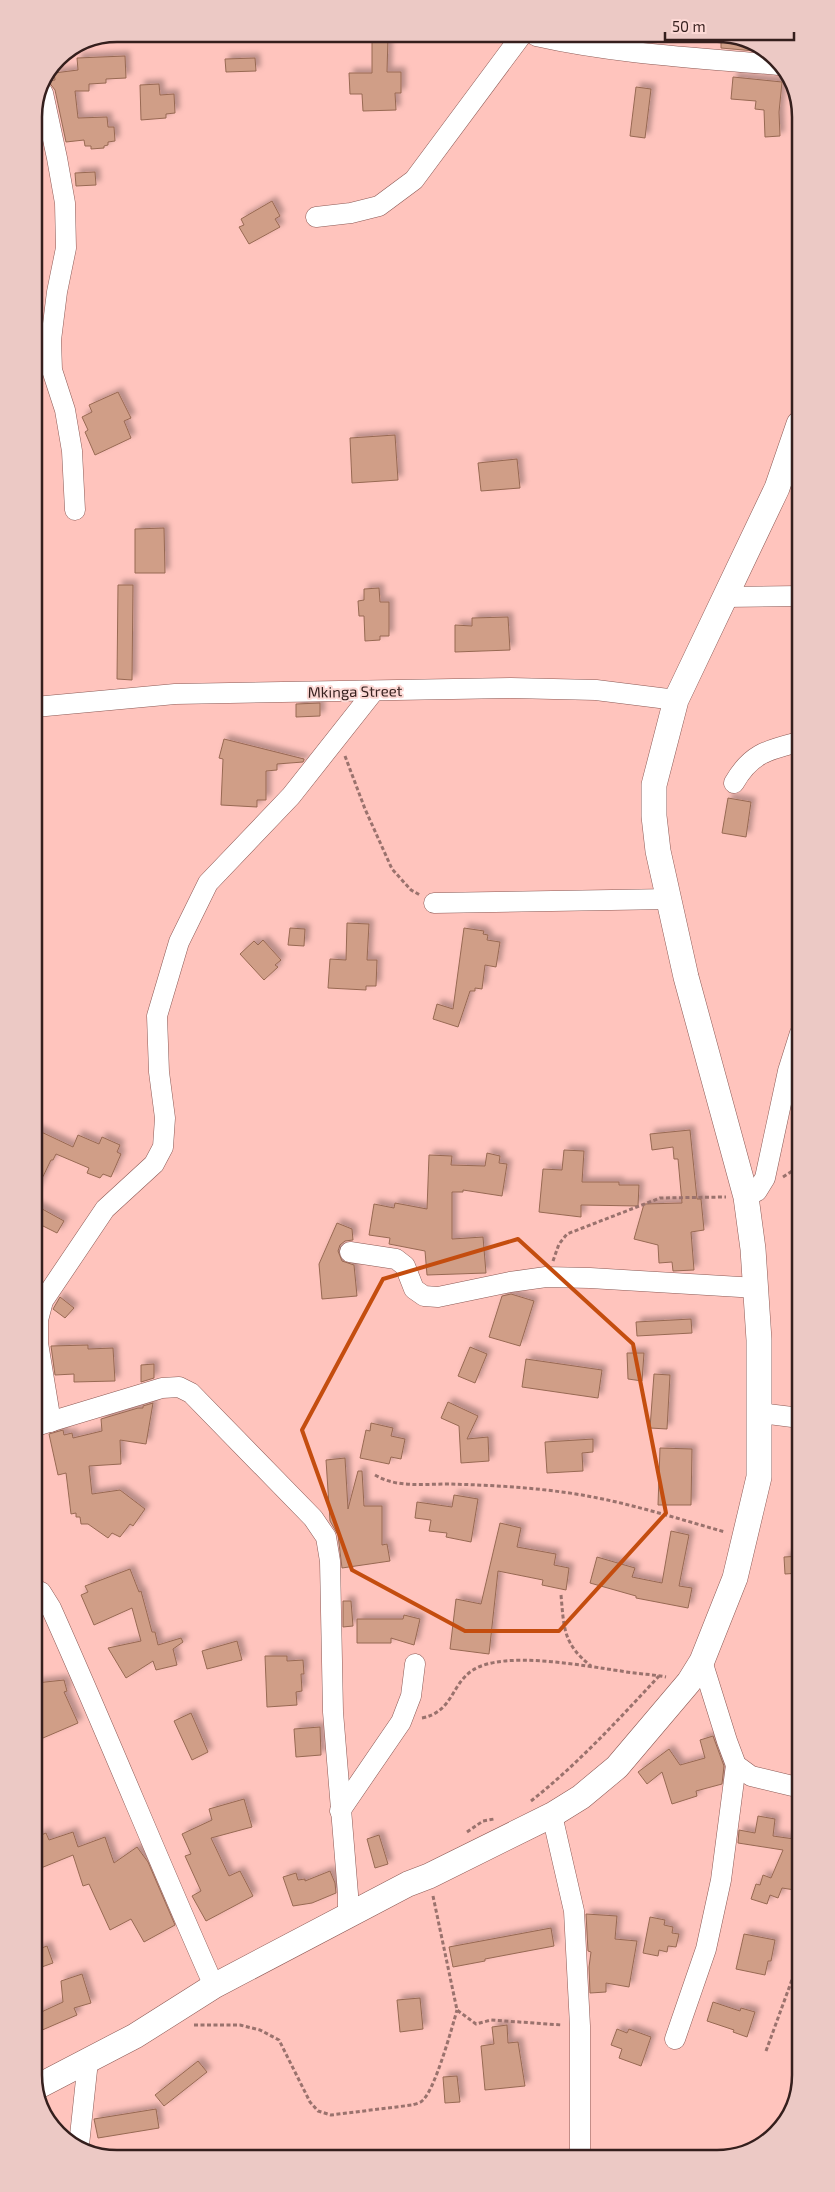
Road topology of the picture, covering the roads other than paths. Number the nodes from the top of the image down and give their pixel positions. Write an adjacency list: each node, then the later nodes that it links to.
1 (516, 43): 5 (street)
2 (566, 43): 3 (street)
3 (772, 65)
4 (45, 101): 7 (street)
5 (316, 217)
6 (792, 444): 9 (street)
7 (75, 510)
8 (792, 596): 9 (street)
9 (724, 597): 11 (street)
10 (374, 691): 11 (street, Mkinga Street); 12 (street, Mkinga Street); 21 (street)
11 (676, 700): 15 (street)
12 (43, 706)
13 (792, 744): 14 (street)
14 (734, 783)
15 (670, 899): 16 (street); 18 (street)
16 (434, 903)
17 (792, 1058): 18 (street)
18 (746, 1196): 20 (street)
19 (350, 1252): 20 (street)
20 (756, 1288): 23 (street)
21 (42, 1300)
22 (42, 1402): 25 (street)
23 (760, 1413): 24 (street); 28 (street)
24 (792, 1417)
25 (44, 1424): 31 (street)
26 (42, 1594): 34 (street)
27 (415, 1664): 31 (street)
28 (696, 1672): 29 (street); 32 (street)
29 (736, 1765): 30 (street); 35 (street)
30 (792, 1786)
31 (340, 1811): 33 (street)
32 (552, 1815): 33 (street); 39 (street)
33 (348, 1917): 34 (street)
34 (214, 1986): 36 (street)
35 (675, 2039)
36 (88, 2061): 37 (street); 38 (street)
37 (43, 2084)
38 (80, 2139)
39 (580, 2150)

